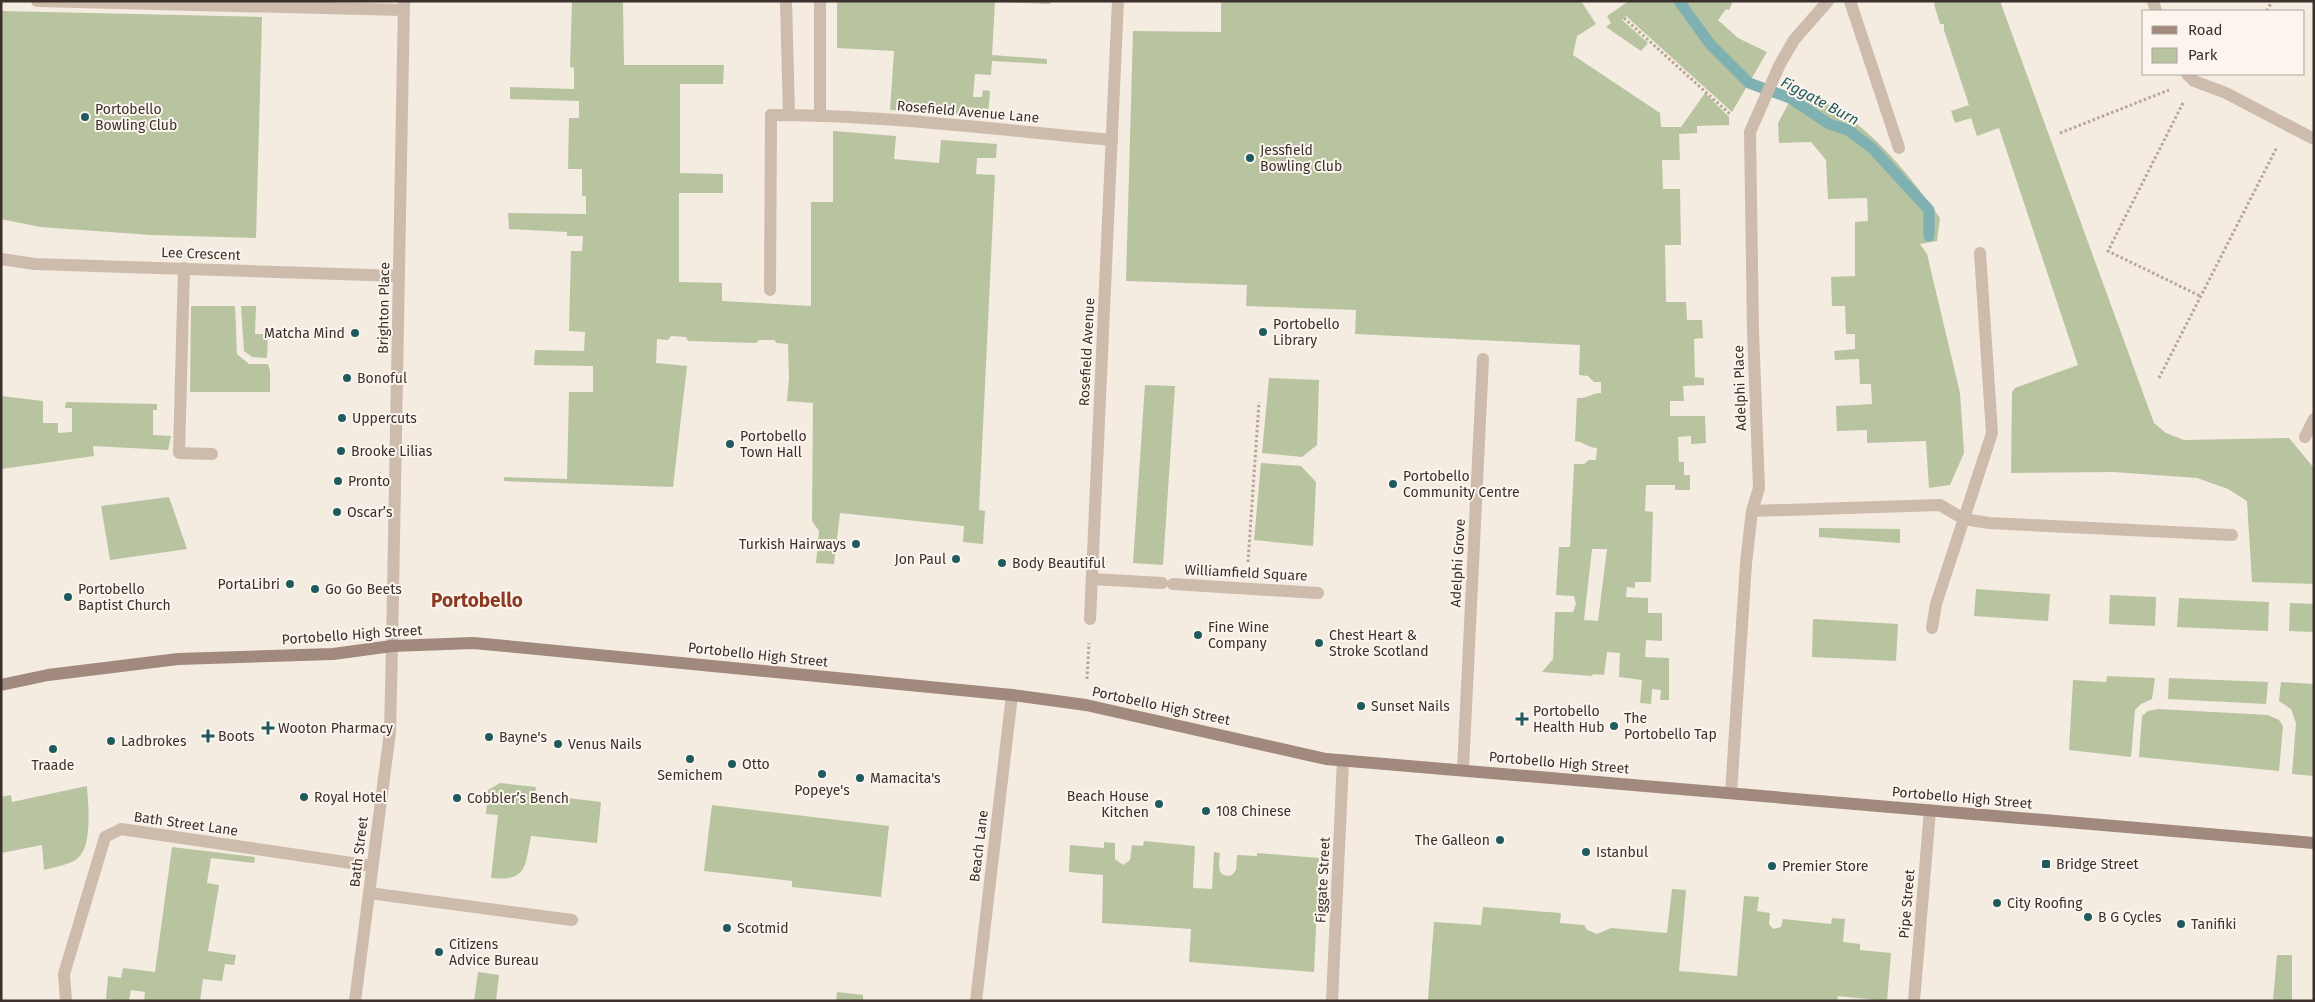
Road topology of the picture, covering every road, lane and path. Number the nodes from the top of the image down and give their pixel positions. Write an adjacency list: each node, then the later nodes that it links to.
1 (37, 1): 7 (street)
2 (786, 1): 10 (street)
3 (820, 1): 11 (street)
4 (1118, 1): 16 (street, Rosefield Avenue)
5 (1828, 1): 13 (street, Adelphi Place)
6 (1850, 1): 17 (street)
7 (404, 6): 21 (street, Brighton Place)
8 (1624, 18): 13 (path)
9 (2190, 77): 12 (street); 14 (path); 23 (path)
10 (789, 115): 11 (street, Rosefield Avenue Lane); 22 (street, Rosefield Avenue Lane)
11 (820, 115): 16 (street, Rosefield Avenue Lane)
12 (2287, 126): 15 (street); 23 (path)
13 (1750, 132): 30 (street, Adelphi Place)
14 (2060, 133)
15 (2314, 139)
16 (1112, 140): 33 (street, Rosefield Avenue)
17 (1899, 148)
18 (1980, 253): 31 (street)
19 (1, 259): 20 (street, Lee Crescent)
20 (184, 268): 21 (street, Lee Crescent); 29 (street)
21 (399, 276): 38 (street, Brighton Place)
22 (770, 290)
23 (2200, 296): 25 (path)
24 (1484, 359): 43 (street, Adelphi Grove)
25 (2159, 378)
26 (1259, 402): 34 (path)
27 (2314, 419): 28 (street)
28 (2305, 437)
29 (212, 454)
30 (1752, 511): 31 (street); 44 (street, Adelphi Place)
31 (1964, 519): 32 (street); 37 (street)
32 (2232, 535)
33 (1092, 579): 34 (street, Williamfield Square); 36 (street, Rosefield Avenue)
34 (1246, 588): 35 (street, Williamfield Square)
35 (1318, 593)
36 (1090, 619): 41 (path)
37 (1932, 628)
38 (392, 646): 39 (main road, Portobello High Street); 40 (main road, Portobello High Street); 47 (street, Bath Street)
39 (1, 685)
40 (1012, 695): 41 (main road, Portobello High Street); 52 (street, Beach Lane)
41 (1086, 705): 42 (main road, Portobello High Street)
42 (1343, 760): 43 (main road, Portobello High Street); 53 (street, Figgate Street)
43 (1463, 769): 44 (main road, Portobello High Street)
44 (1731, 793): 45 (main road, Portobello High Street)
45 (1930, 810): 46 (main road, Portobello High Street); 54 (street, Pipe Street)
46 (2314, 843)
47 (372, 866): 48 (street, Bath Street); 50 (street, Bath Street Lane)
48 (369, 893): 49 (street); 51 (street, Bath Street)
49 (572, 920)
50 (66, 1001)
51 (355, 1001)
52 (976, 1001)
53 (1332, 1001)
54 (1914, 1001)

